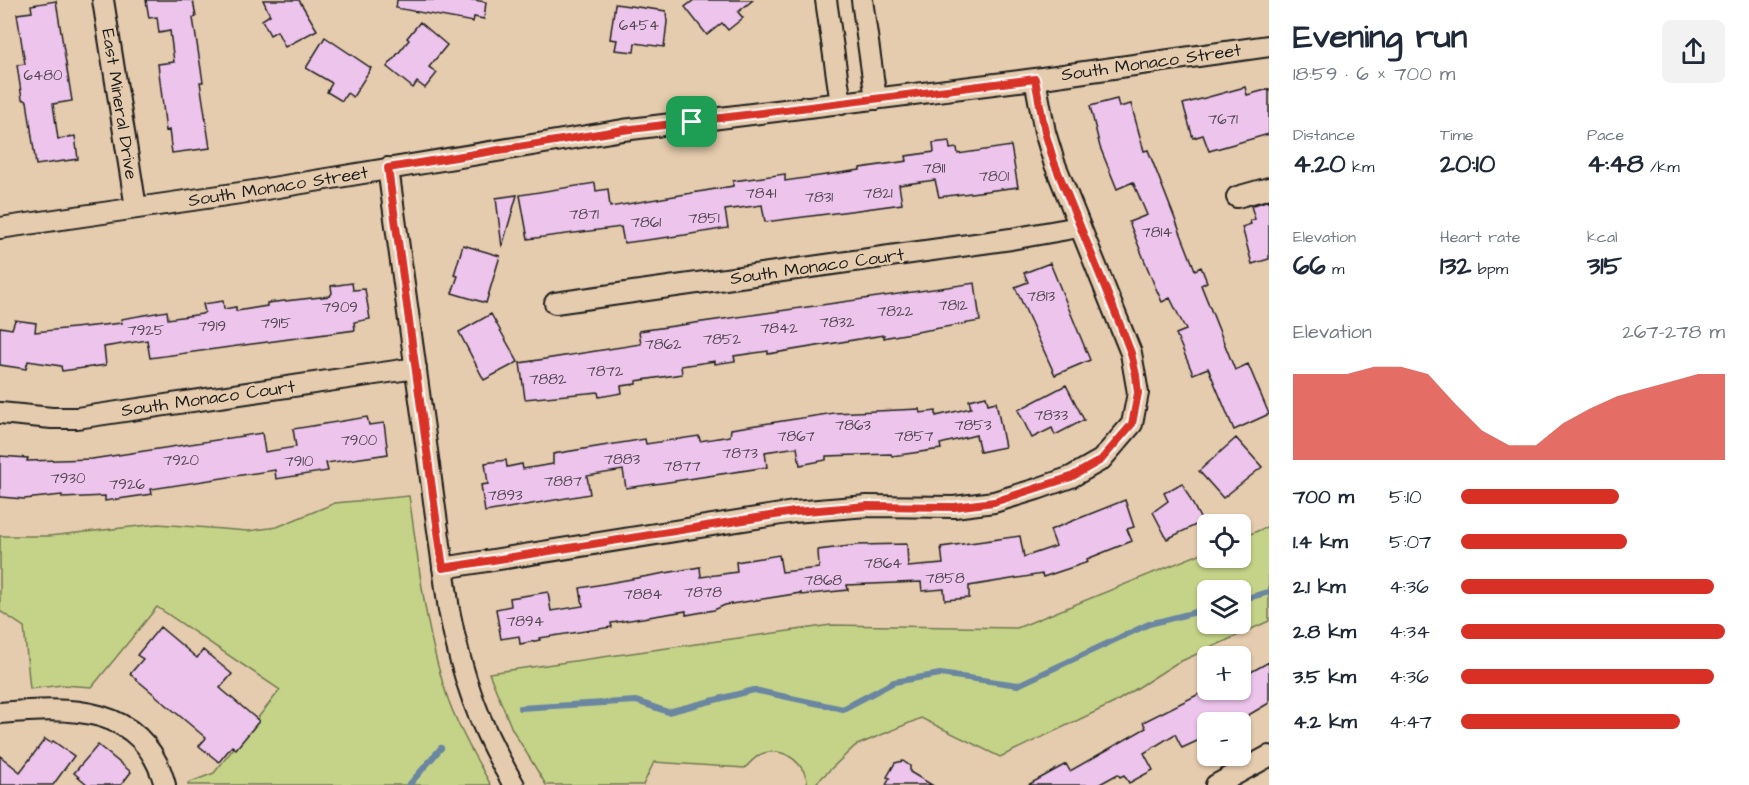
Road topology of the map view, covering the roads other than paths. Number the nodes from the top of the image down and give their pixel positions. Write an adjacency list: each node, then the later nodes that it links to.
1 (104, 0): 11 (street, East Mineral Drive)
2 (826, 0): 7 (street)
3 (862, 0): 6 (street)
4 (1269, 46): 5 (street, South Monaco Street)
5 (1035, 79): 6 (street, South Monaco Street); 12 (street)
6 (876, 99): 7 (street, South Monaco Street)
7 (841, 104): 8 (street, South Monaco Street)
8 (388, 168): 11 (street, South Monaco Street); 15 (street)
9 (1269, 188): 10 (street)
10 (1237, 197)
11 (136, 208): 13 (street, South Monaco Street)
12 (1079, 227): 14 (street, South Monaco Court); 17 (street)
13 (0, 228)
14 (555, 303)
15 (416, 368): 16 (street, South Monaco Court); 17 (street)
16 (0, 413)
17 (443, 568): 21 (street)
18 (0, 713): 20 (street)
19 (1269, 756): 22 (street)
20 (165, 785)
21 (514, 785)
22 (1216, 785)

